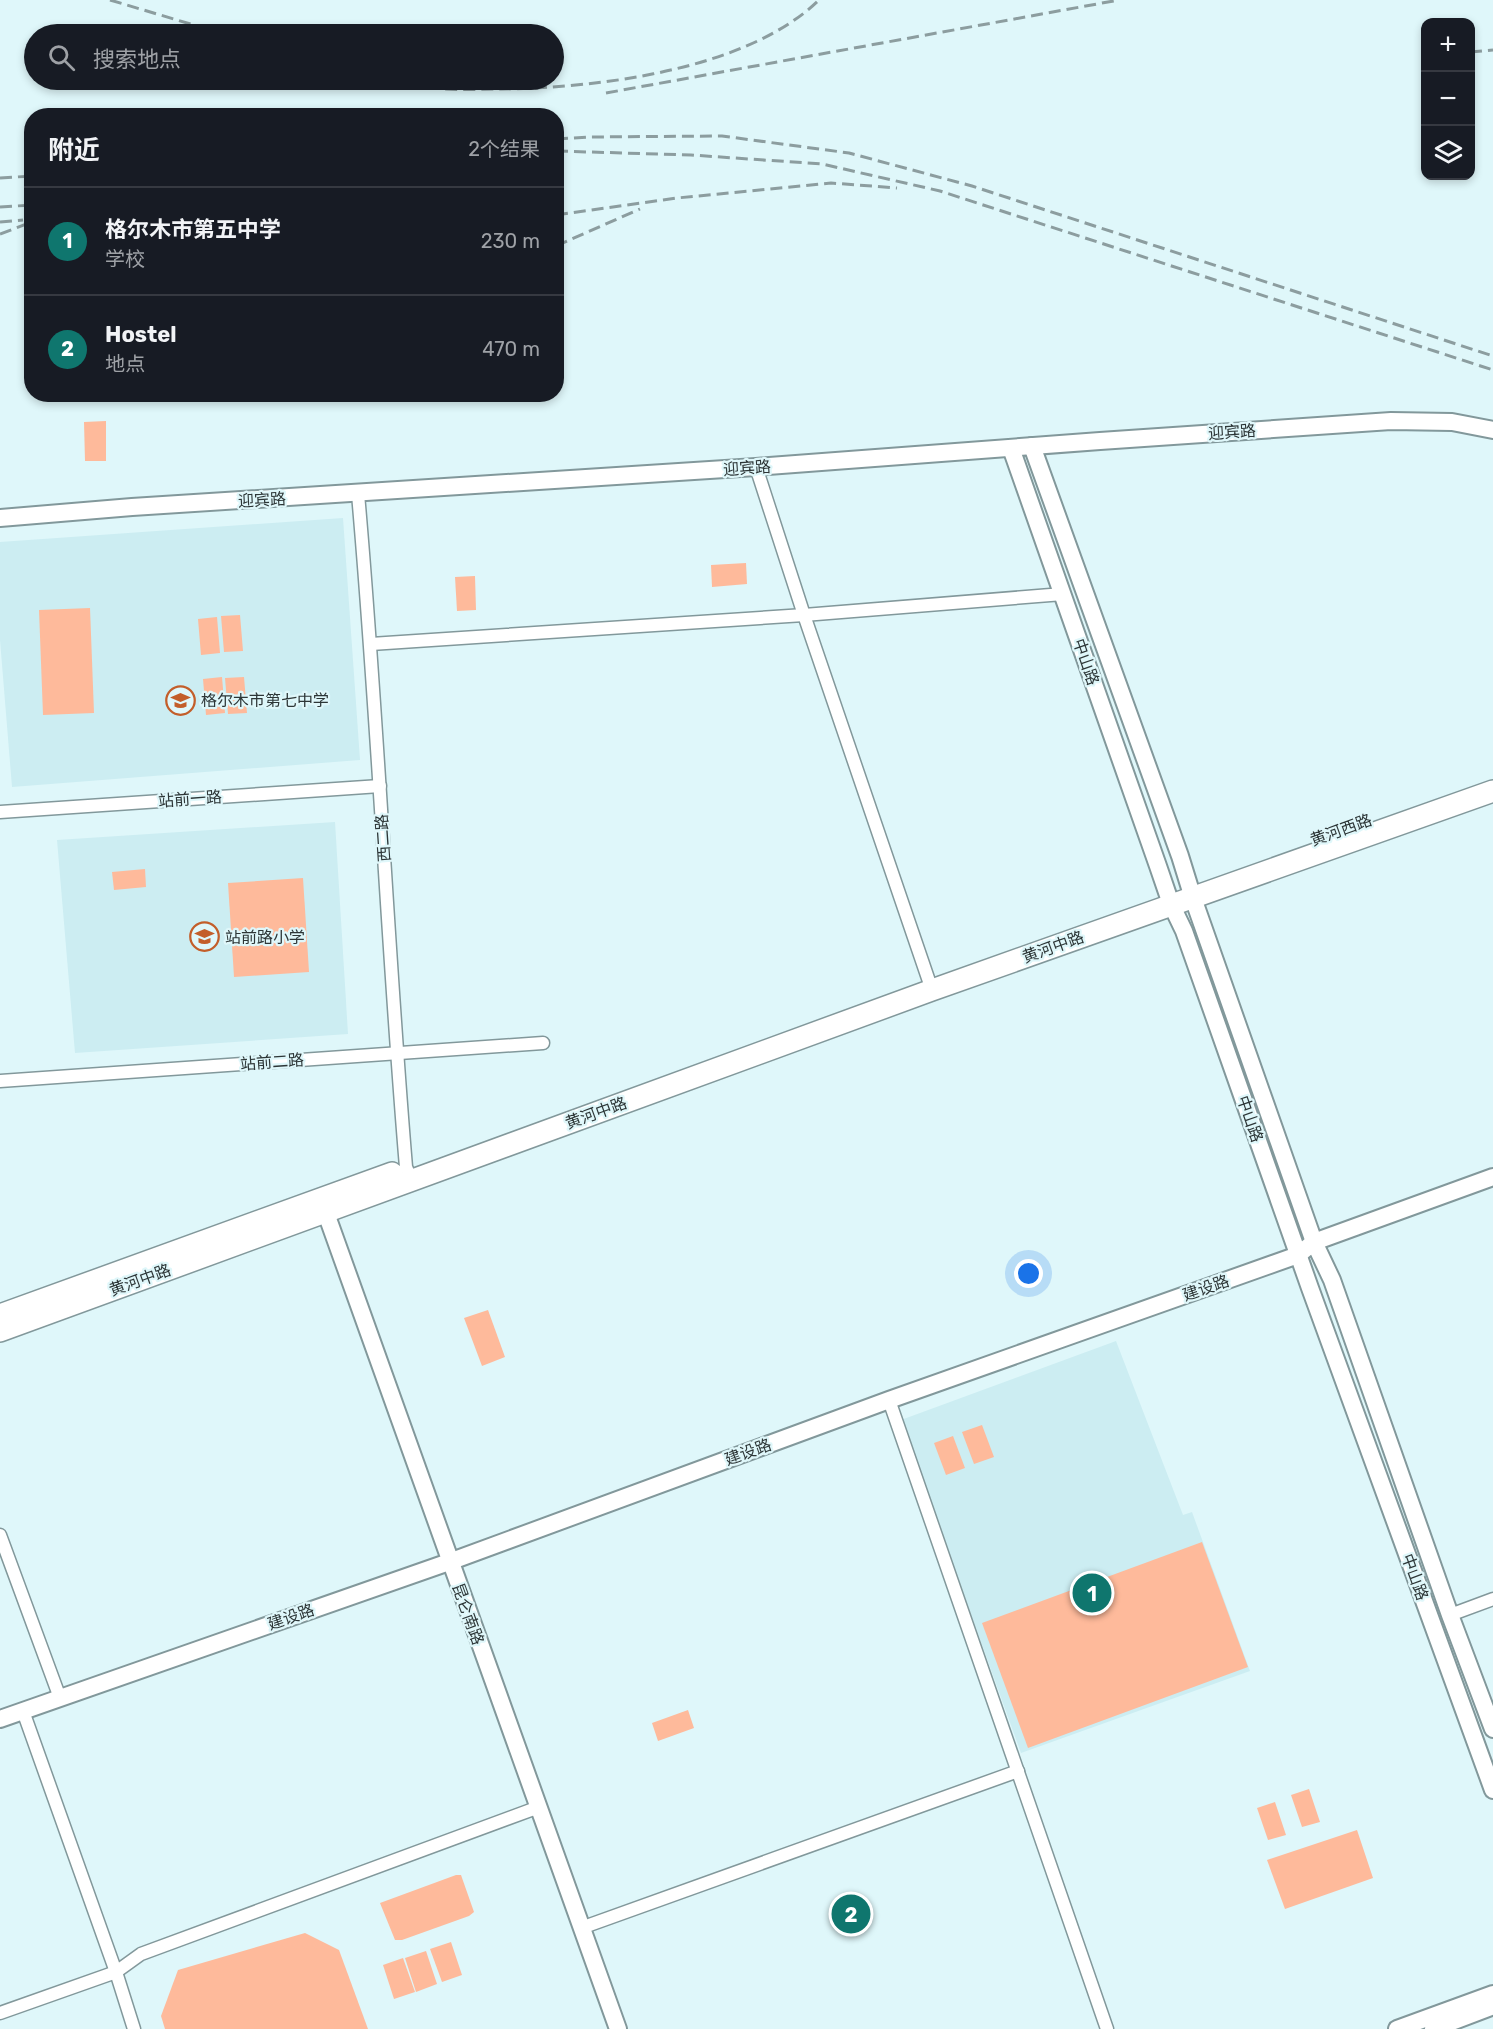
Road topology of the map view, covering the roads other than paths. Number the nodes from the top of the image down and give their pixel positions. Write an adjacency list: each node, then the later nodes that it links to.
1 (1493, 430): 2 (main road, 迎宾路)
2 (1032, 446): 3 (main road, 迎宾路); 14 (main road, 中山路)
3 (1011, 448): 4 (main road, 迎宾路); 7 (main road, 中山路)
4 (756, 467): 5 (main road, 迎宾路); 8 (street)
5 (358, 494): 6 (main road, 迎宾路); 9 (street, 西二路)
6 (0, 519)
7 (1063, 594): 8 (street); 15 (main road, 中山路)
8 (804, 615): 9 (street); 16 (street)
9 (371, 644): 11 (street, 西二路)
10 (1493, 776): 14 (highway, 黄河西路)
11 (380, 786): 13 (street, 站前一路); 18 (street, 西二路)
12 (1493, 790): 14 (highway, 黄河西路)
13 (0, 812)
14 (1191, 891): 15 (highway, 黄河中路); 23 (main road, 中山路)
15 (1169, 898): 16 (highway, 黄河中路); 24 (main road, 中山路)
16 (930, 984): 20 (highway, 黄河中路)
17 (543, 1043): 18 (street, 站前二路)
18 (397, 1054): 19 (street, 站前二路); 20 (street, 西二路)
19 (0, 1081)
20 (409, 1174): 22 (highway, 黄河中路)
21 (1493, 1177): 23 (main road, 建设路)
22 (323, 1206): 25 (highway, 黄河中路); 26 (highway, 黄河中路); 29 (main road, 昆仑南路)
23 (1314, 1242): 24 (main road, 建设路); 31 (main road, 中山路)
24 (1298, 1255): 27 (main road, 建设路); 37 (main road, 中山路)
25 (0, 1315)
26 (0, 1331)
27 (889, 1400): 29 (main road, 建设路); 36 (street)
28 (0, 1535): 32 (street)
29 (449, 1562): 32 (main road, 建设路); 38 (main road, 昆仑南路)
30 (1493, 1599): 31 (street)
31 (1450, 1615): 35 (main road, 中山路)
32 (60, 1698): 33 (main road, 建设路)
33 (23, 1711): 34 (main road, 建设路); 40 (street)
34 (0, 1719)
35 (1493, 1729)
36 (1018, 1771): 39 (street); 46 (street)
37 (1493, 1790)
38 (538, 1807): 39 (main road, 昆仑南路); 40 (street)
39 (582, 1928): 45 (main road, 昆仑南路)
40 (116, 1972): 43 (street); 44 (street)
41 (1493, 1994): 47 (main road)
42 (1493, 2006): 48 (main road)
43 (0, 2013)
44 (134, 2029)
45 (618, 2029)
46 (1107, 2029)
47 (1397, 2029)
48 (1433, 2029)

